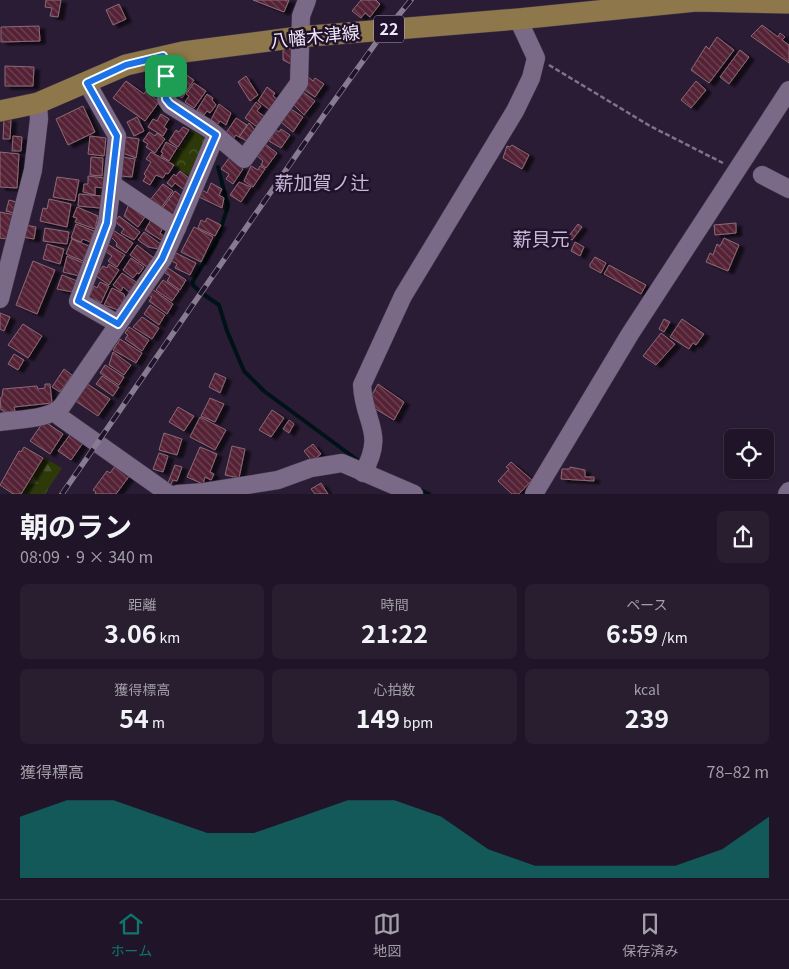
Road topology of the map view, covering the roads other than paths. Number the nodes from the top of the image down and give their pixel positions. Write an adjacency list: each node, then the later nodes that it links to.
1 (307, 0): 5 (street)
2 (789, 3): 3 (main road, 八幡木津線 / 22)
3 (574, 6): 4 (main road, 八幡木津線 / 22)
4 (518, 19): 5 (main road, 八幡木津線 / 22); 21 (street)
5 (299, 37): 6 (main road, 八幡木津線 / 22); 11 (street)
6 (163, 56): 7 (main road, 八幡木津線 / 22); 11 (street)
7 (87, 83): 9 (main road, 八幡木津線 / 22); 13 (street)
8 (789, 90): 27 (street)
9 (38, 103): 10 (main road, 八幡木津線 / 22); 16 (street)
10 (0, 111)
11 (216, 135): 15 (street)
12 (762, 174): 14 (street)
13 (112, 184): 15 (street); 18 (street)
14 (789, 189)
15 (177, 228): 18 (street)
16 (8, 241): 17 (street)
17 (0, 299)
18 (118, 324): 19 (street)
19 (57, 412): 20 (street); 24 (street)
20 (0, 422)
21 (365, 468): 22 (street); 25 (street)
22 (392, 490): 26 (street)
23 (789, 490): 28 (street)
24 (169, 494)
25 (177, 494)
26 (414, 494)
27 (534, 494)
28 (787, 494)

